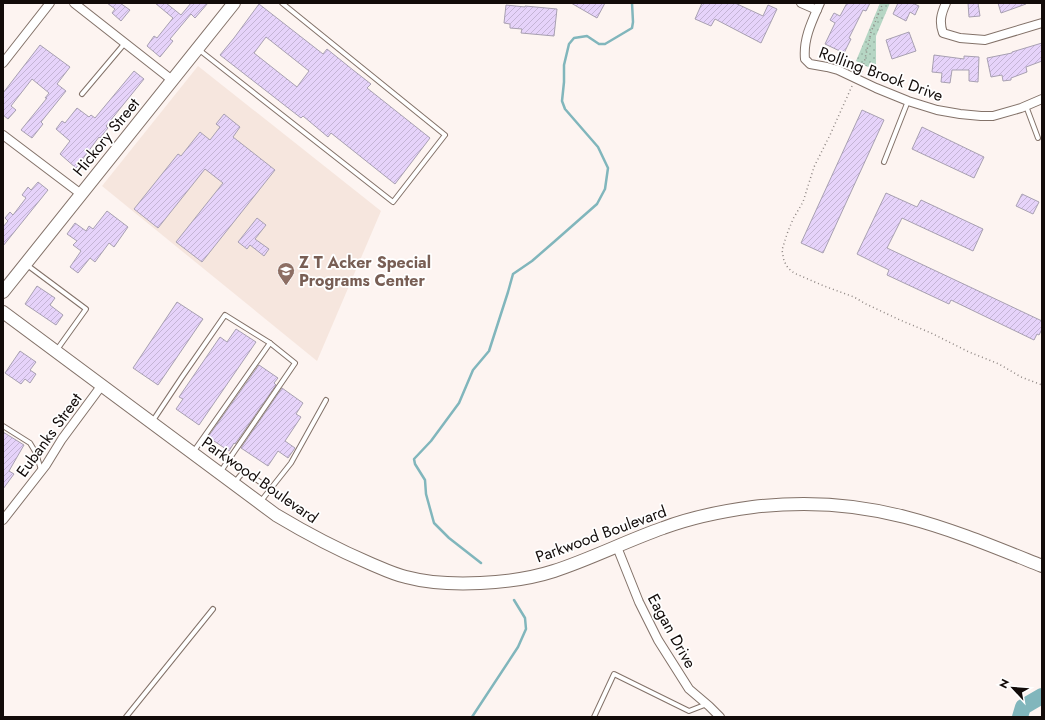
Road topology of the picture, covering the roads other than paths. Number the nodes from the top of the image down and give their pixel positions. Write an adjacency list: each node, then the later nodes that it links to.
1 (50, 3): 11 (street)
2 (74, 3): 9 (street)
3 (234, 3): 10 (main road, Hickory Street)
4 (282, 3): 10 (lane)
5 (801, 3): 7 (street)
6 (946, 3): 8 (street)
7 (819, 6): 15 (street, Rolling Brook Drive)
8 (1042, 23)
9 (125, 43): 12 (street); 13 (lane)
10 (198, 49): 12 (main road, Hickory Street)
11 (3, 63)
12 (172, 80): 20 (main road, Hickory Street)
13 (82, 94)
14 (1042, 99): 16 (street, Rolling Brook Drive)
15 (908, 101): 16 (street, Rolling Brook Drive); 19 (lane)
16 (1026, 106): 18 (lane)
17 (3, 135): 20 (street)
18 (1038, 138)
19 (884, 162)
20 (81, 194): 21 (main road, Hickory Street)
21 (26, 264): 22 (main road, Hickory Street); 25 (lane)
22 (3, 292)
23 (3, 312): 25 (main road, Parkwood Boulevard)
24 (270, 343): 28 (lane); 30 (lane); 32 (lane)
25 (56, 351): 26 (main road, Parkwood Boulevard)
26 (102, 385): 28 (main road, Parkwood Boulevard); 31 (street, Eubanks Street)
27 (326, 400): 34 (lane)
28 (152, 423): 30 (main road, Parkwood Boulevard)
29 (3, 426): 31 (lane)
30 (192, 453): 32 (main road, Parkwood Boulevard)
31 (41, 471): 36 (street, Eubanks Street)
32 (220, 473): 33 (main road, Parkwood Boulevard)
33 (234, 484): 34 (lane); 35 (main road, Parkwood Boulevard)
34 (270, 489): 35 (lane)
35 (259, 503): 37 (main road, Parkwood Boulevard)
36 (3, 520)
37 (617, 547): 38 (main road, Parkwood Boulevard); 40 (street, Eagan Drive)
38 (1042, 566)
39 (213, 609): 41 (lane)
40 (707, 704): 42 (lane); 43 (street, Eagan Drive)
41 (126, 717)
42 (594, 717)
43 (720, 717)

